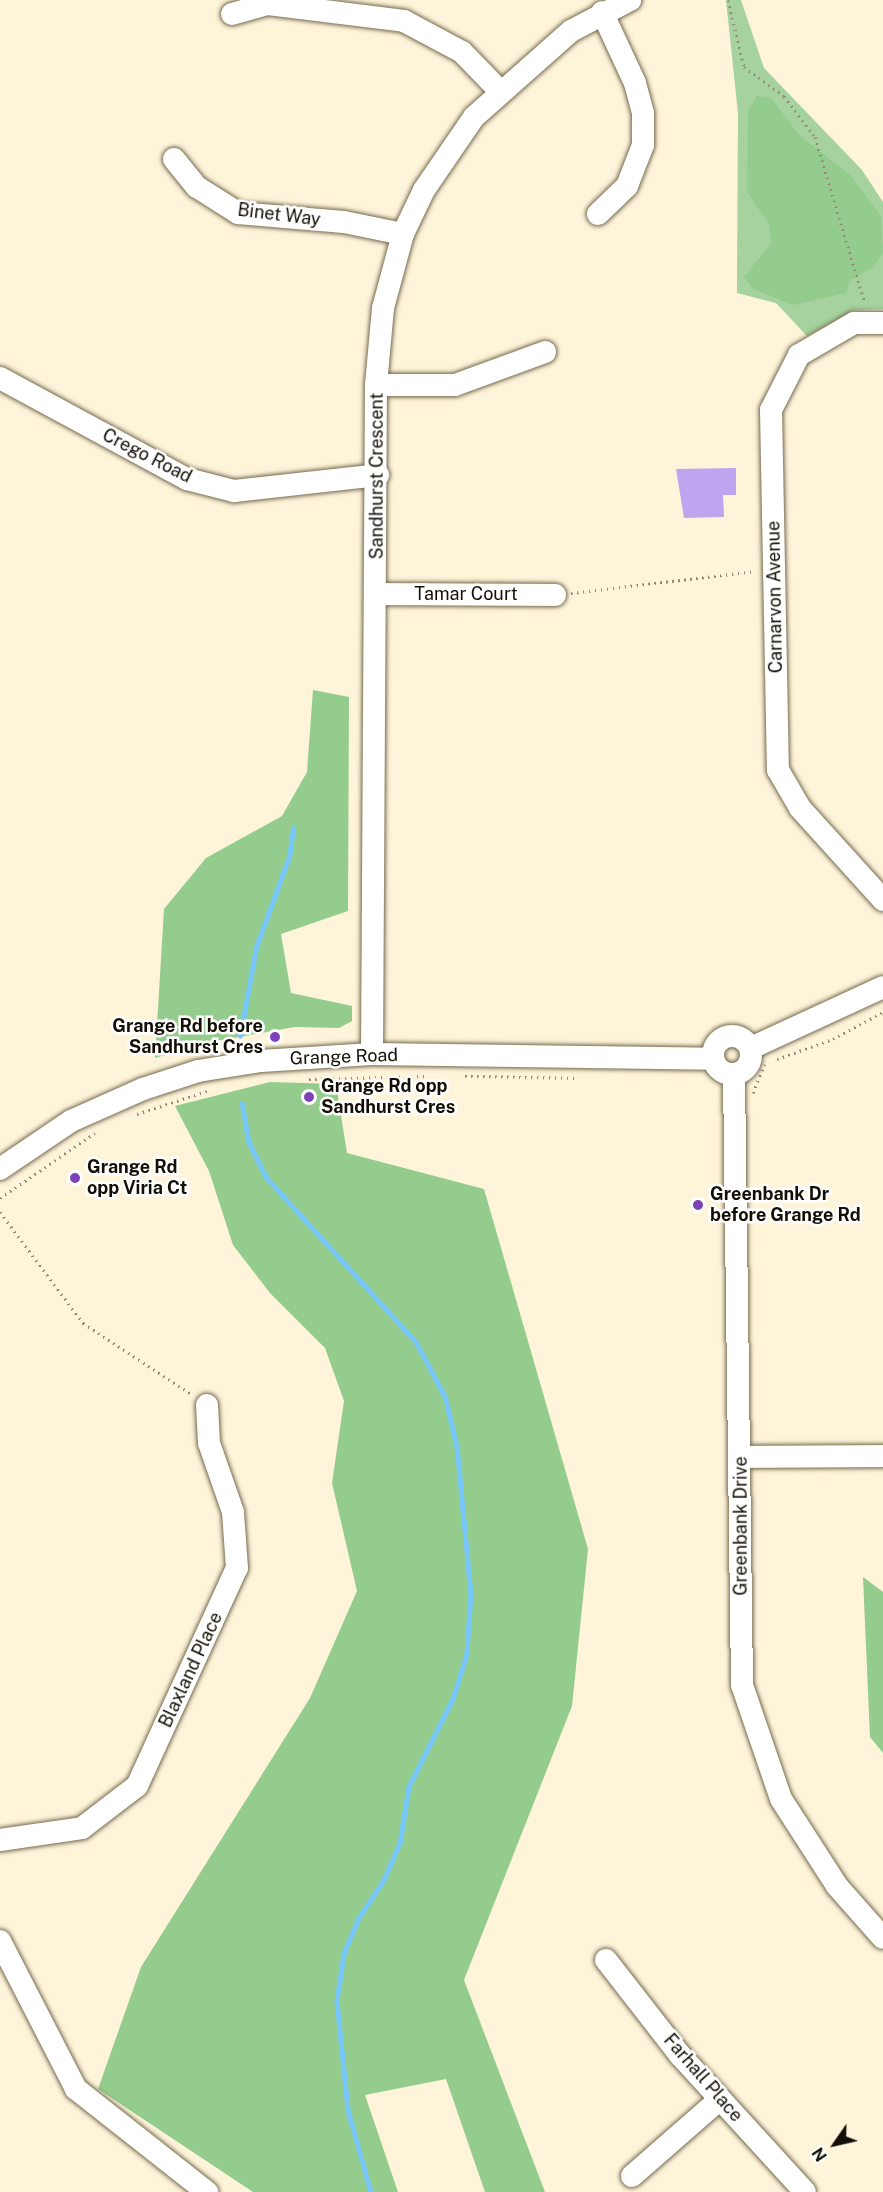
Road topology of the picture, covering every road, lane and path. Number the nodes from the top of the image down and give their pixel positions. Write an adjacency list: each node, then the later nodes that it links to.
1 (630, 0): 3 (street, Sandhurst Crescent)
2 (728, 0): 9 (path)
3 (602, 12): 5 (street, Sandhurst Crescent); 7 (street)
4 (232, 14): 5 (street)
5 (499, 90): 8 (street, Sandhurst Crescent)
6 (174, 159): 8 (street, Binet Way)
7 (597, 214)
8 (403, 234): 12 (street, Sandhurst Crescent)
9 (876, 323): 17 (street, Carnarvon Avenue)
10 (545, 352): 12 (street)
11 (0, 378): 13 (street, Crego Road)
12 (376, 385): 13 (street, Sandhurst Crescent)
13 (378, 475): 15 (street, Sandhurst Crescent)
14 (753, 571): 16 (path)
15 (377, 594): 16 (street, Tamar Court); 21 (street, Sandhurst Crescent)
16 (555, 595)
17 (883, 900)
18 (883, 987): 20 (street)
19 (883, 1012): 27 (path)
20 (751, 1048): 22 (street); 27 (street)
21 (372, 1054): 22 (street, Grange Road); 31 (street, Grange Road)
22 (713, 1059): 27 (street)
23 (434, 1075): 26 (path)
24 (455, 1076): 25 (path)
25 (589, 1078)
26 (306, 1079)
27 (735, 1084): 36 (street, Greenbank Drive)
28 (217, 1089): 29 (path)
29 (128, 1117)
30 (108, 1127): 32 (path)
31 (2, 1162)
32 (0, 1198)
33 (0, 1212): 34 (path)
34 (207, 1405): 37 (street, Blaxland Place)
35 (883, 1456): 36 (street)
36 (741, 1457): 38 (street, Greenbank Drive)
37 (0, 1840)
38 (883, 1938)
39 (0, 1941): 43 (street)
40 (606, 1960): 41 (street, Farhall Place)
41 (720, 2098): 42 (street); 44 (street, Farhall Place)
42 (632, 2176)
43 (207, 2192)
44 (805, 2192)

